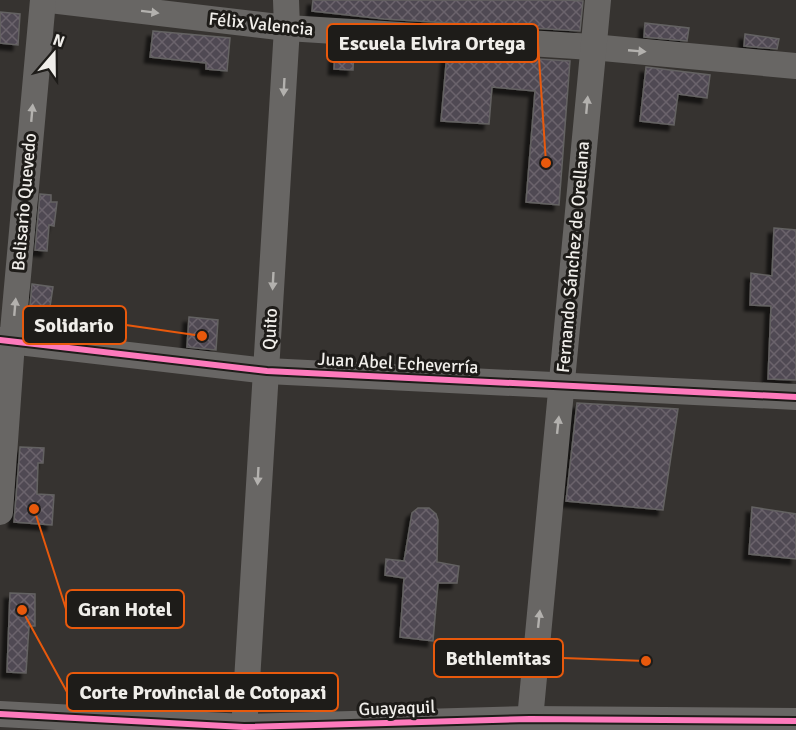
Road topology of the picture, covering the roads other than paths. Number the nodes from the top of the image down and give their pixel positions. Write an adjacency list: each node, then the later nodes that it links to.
1 (43, 0): 8 (street, Belisario Quevedo, one-way to 1)
2 (50, 0): 5 (street, Félix Valencia, one-way to 5)
3 (286, 0): 5 (street, Quito)
4 (598, 0): 6 (street, Fernando Sánchez de Orellana)
5 (287, 28): 6 (street, Félix Valencia); 9 (street, Quito, one-way to 9)
6 (592, 47): 7 (street, Félix Valencia, one-way to 7); 10 (street, Fernando Sánchez de Orellana, one-way to 6)
7 (796, 66)
8 (6, 341): 9 (street, Juan Abel Echeverría); 12 (street, Belisario Quevedo)
9 (267, 371): 10 (street, Juan Abel Echeverría); 16 (street, Quito, one-way to 16)
10 (562, 386): 11 (street, Juan Abel Echeverría); 15 (street, Fernando Sánchez de Orellana, one-way to 10)
11 (796, 397)
12 (0, 512)
13 (0, 714): 16 (street, Guayaquil)
14 (796, 722): 15 (street, Guayaquil)
15 (529, 724): 16 (street, Guayaquil)
16 (244, 729)

